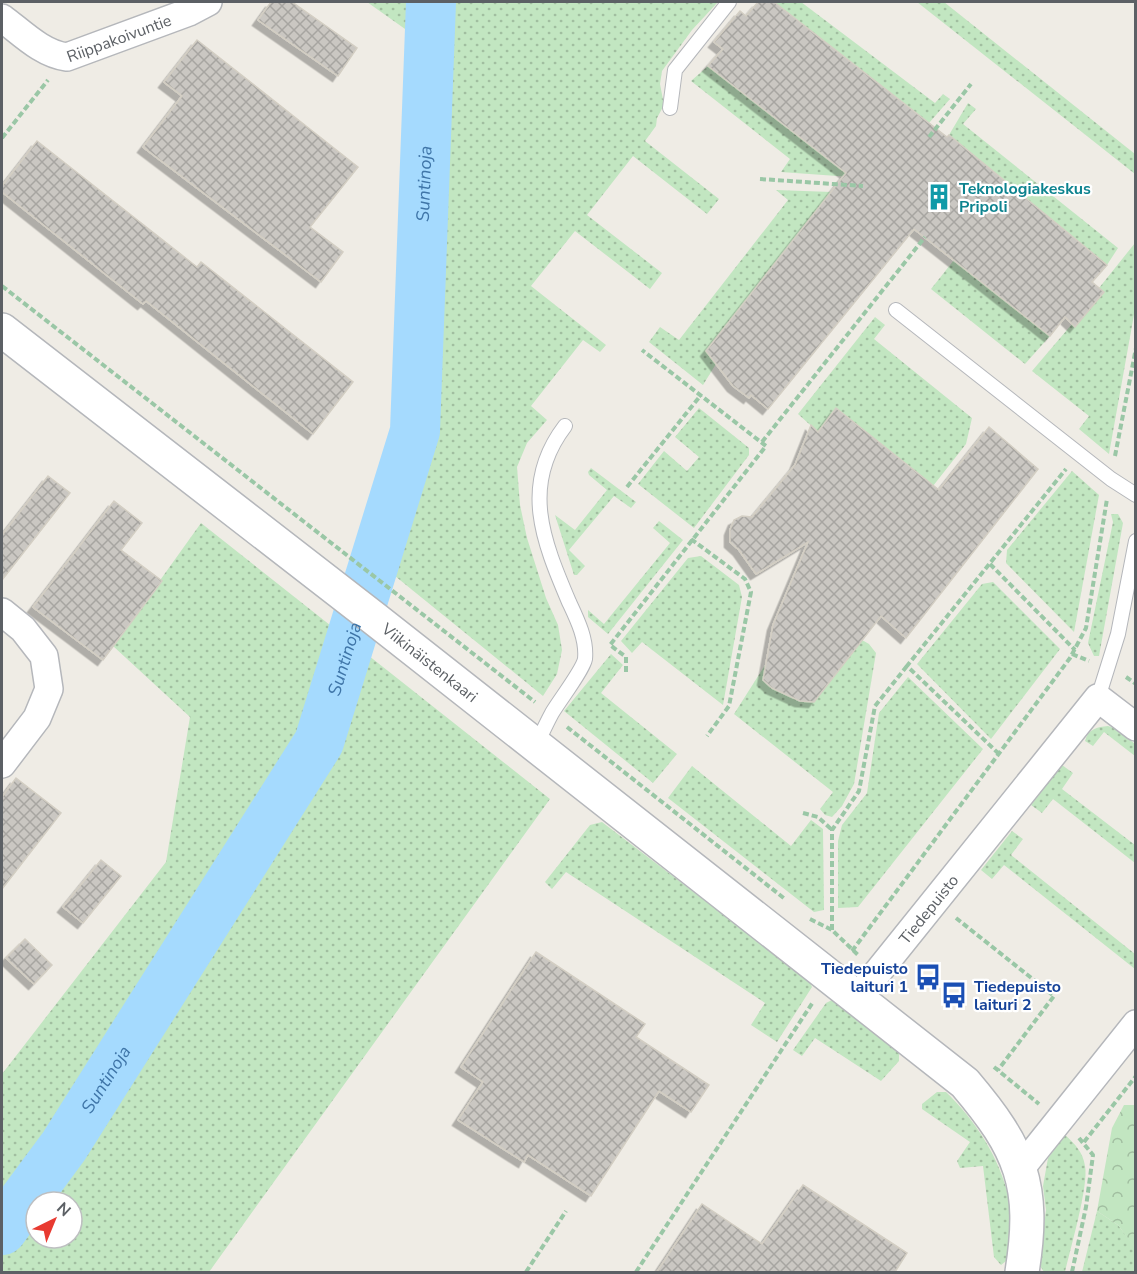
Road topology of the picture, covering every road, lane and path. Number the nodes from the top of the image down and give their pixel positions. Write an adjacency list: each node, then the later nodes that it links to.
1 (208, 2): 4 (street, Riippakoivuntie)
2 (729, 2): 6 (lane)
3 (2, 18): 4 (street, Riippakoivuntie)
4 (67, 57): 8 (path)
5 (971, 84): 7 (path)
6 (670, 108)
7 (929, 137)
8 (2, 138)
9 (760, 179): 10 (path)
10 (863, 186)
11 (925, 237): 19 (path)
12 (2, 286): 27 (path)
13 (896, 310): 20 (lane)
14 (2, 330): 35 (street, Viikinäistenkaari)
15 (1136, 348): 21 (path)
16 (642, 350): 17 (path)
17 (701, 395): 19 (path); 22 (path)
18 (565, 426): 35 (lane)
19 (762, 442): 24 (path)
20 (1079, 453): 21 (lane); 26 (path)
21 (1111, 479): 23 (lane); 29 (path)
22 (627, 487)
23 (1136, 495)
24 (692, 539): 31 (path); 34 (path)
25 (1136, 541): 32 (lane)
26 (990, 564): 29 (path); 30 (path)
27 (390, 588)
28 (2, 612): 37 (street)
29 (1075, 650): 36 (path)
30 (907, 666): 36 (path); 39 (path)
31 (626, 672)
32 (1098, 698): 33 (street); 41 (street, Tiedepuisto)
33 (1136, 727)
34 (707, 736)
35 (536, 746): 43 (street, Viikinäistenkaari)
36 (999, 754): 40 (path)
37 (2, 764)
38 (803, 813): 39 (path)
39 (832, 830): 42 (path)
40 (906, 878): 41 (path); 43 (path)
41 (935, 901): 44 (street, Tiedepuisto); 46 (path)
42 (832, 930)
43 (831, 978): 44 (street, Viikinäistenkaari); 52 (path)
44 (857, 998): 49 (street)
45 (1136, 1024): 49 (street)
46 (998, 1070)
47 (1136, 1076): 48 (path)
48 (1084, 1142)
49 (1021, 1168): 53 (street)
50 (566, 1211): 51 (path)
51 (526, 1272)
52 (636, 1272)
53 (1023, 1272)

